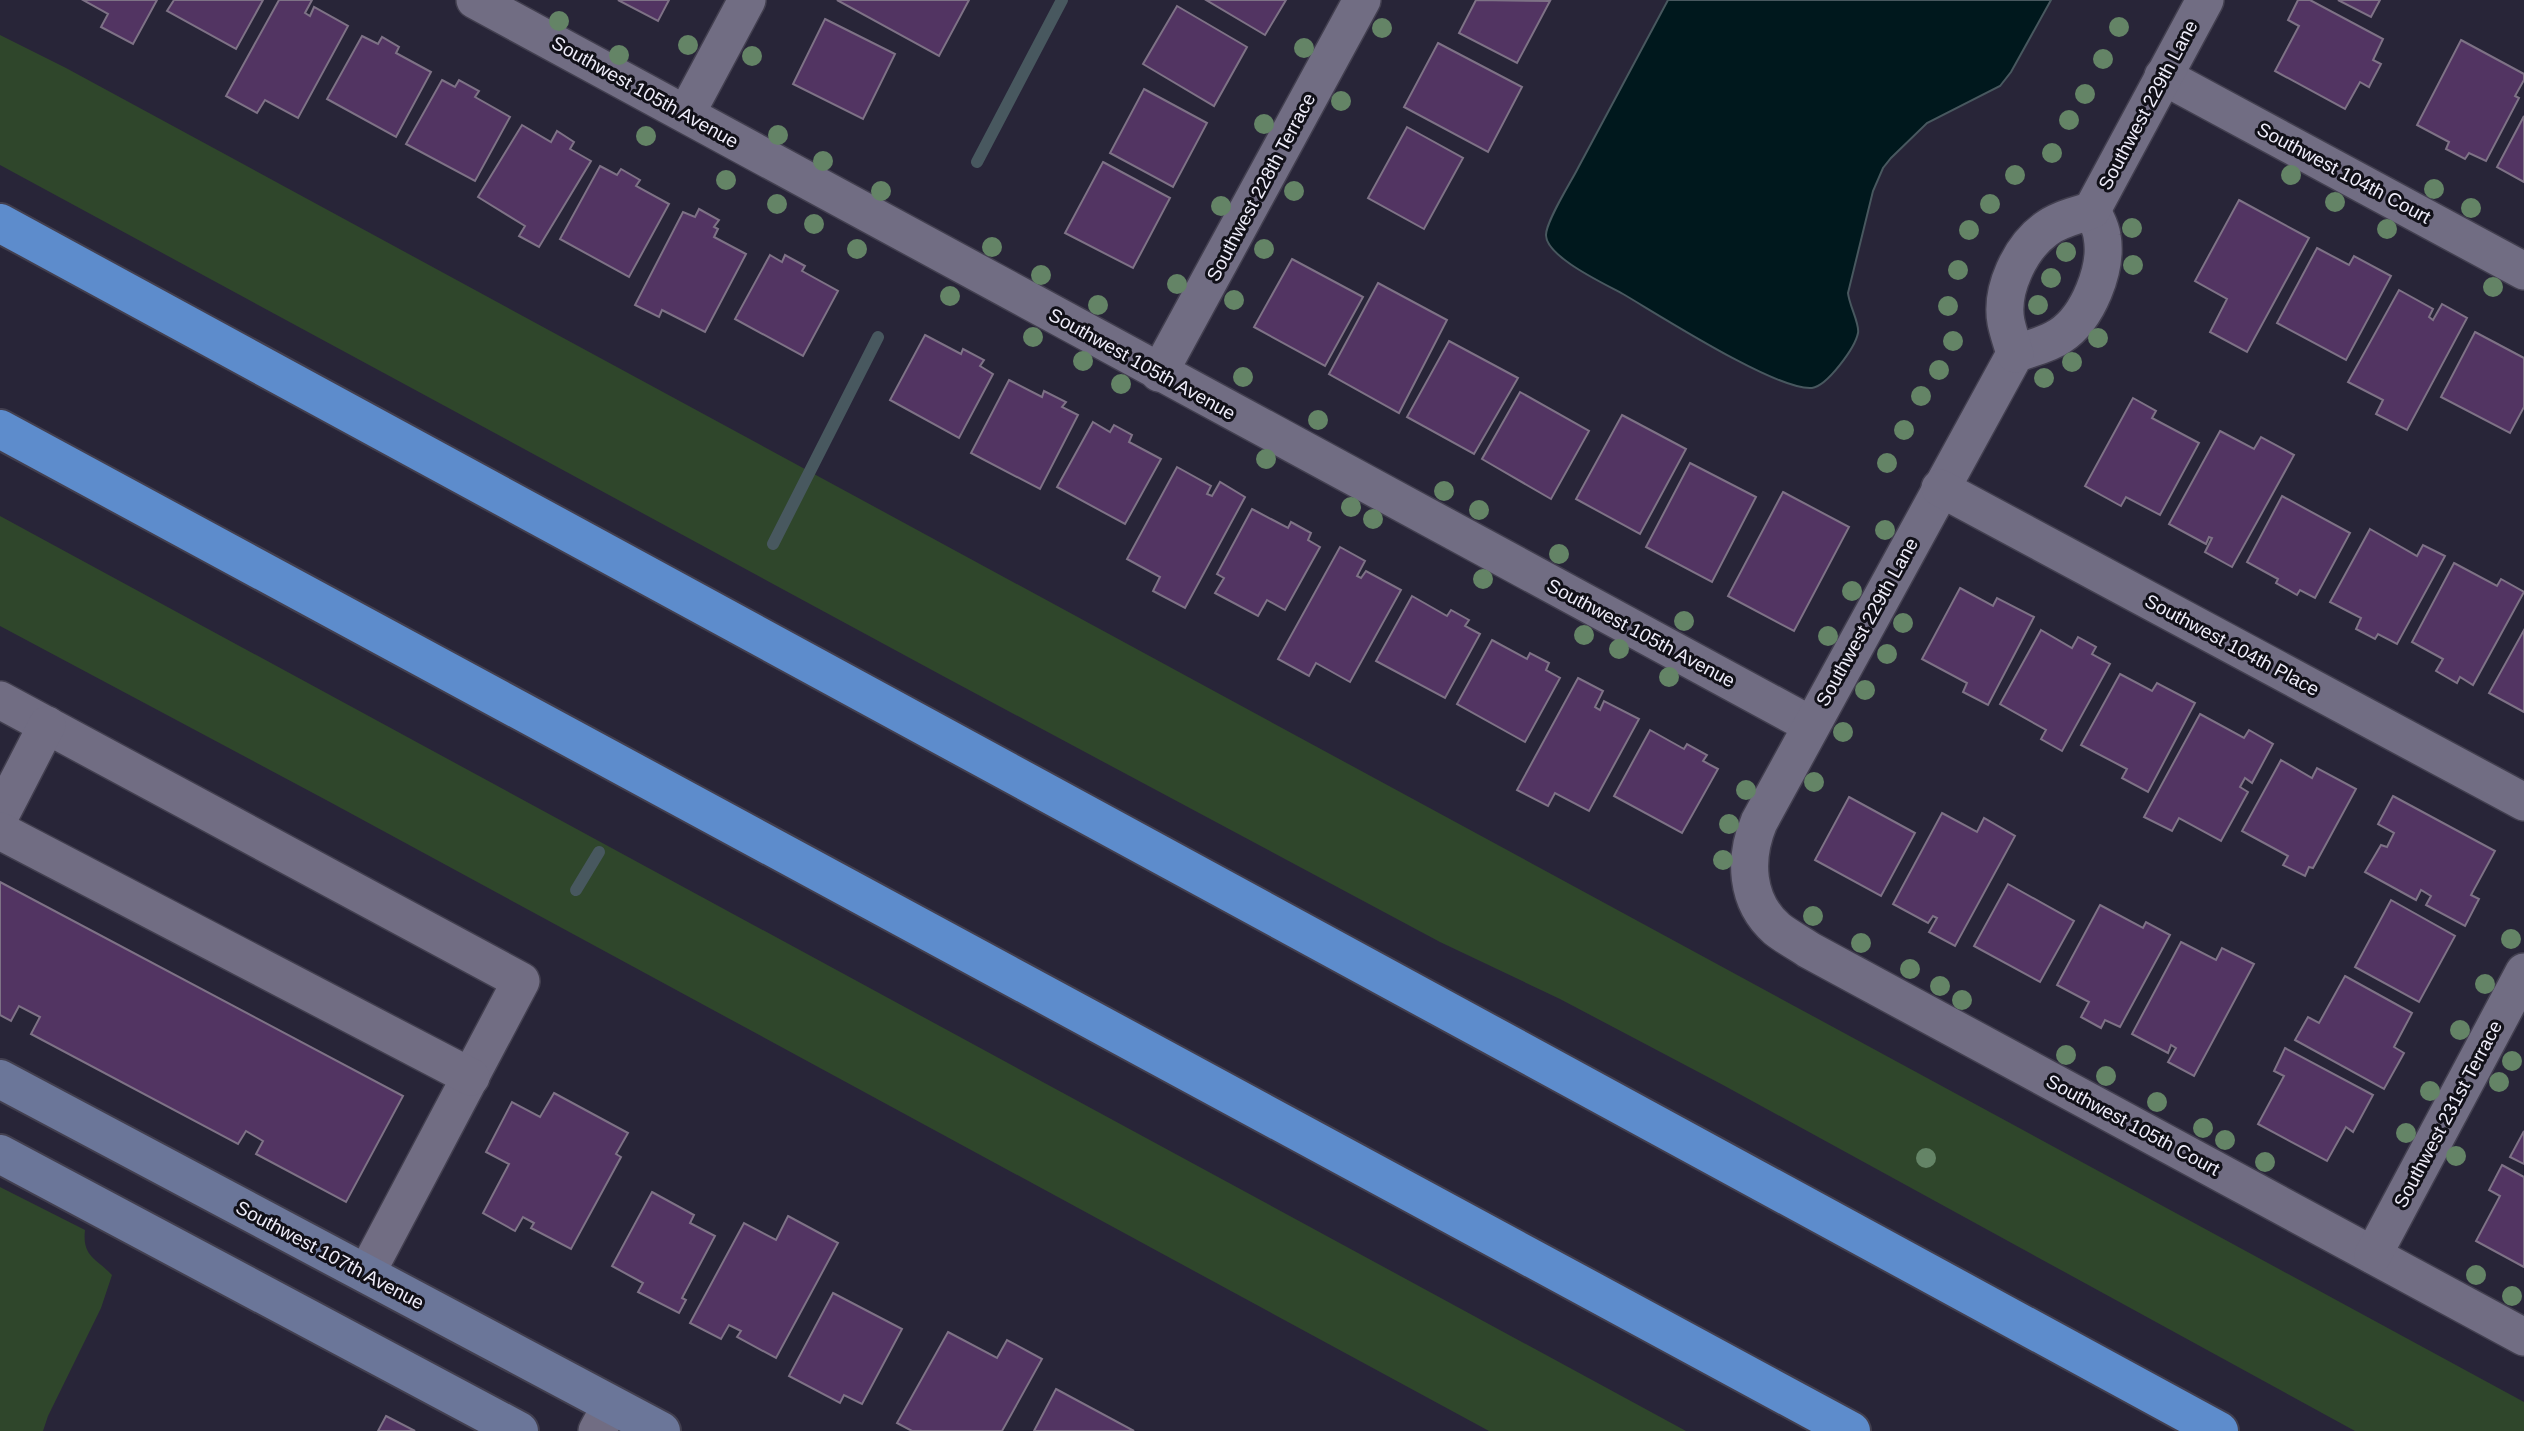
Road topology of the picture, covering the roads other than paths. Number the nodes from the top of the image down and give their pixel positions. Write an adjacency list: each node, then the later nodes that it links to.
1 (475, 0): 6 (street, Southwest 105th Avenue)
2 (747, 0): 6 (street)
3 (1362, 0): 11 (street, Southwest 228th Terrace)
4 (2205, 0): 5 (street, Southwest 229th Lane)
5 (2163, 76): 7 (street, Southwest 229th Lane); 9 (street, Southwest 104th Court)
6 (686, 114): 11 (street, Southwest 105th Avenue)
7 (2092, 211): 10 (street, Southwest 229th Lane); 10 (street, Southwest 229th Lane)
8 (0, 223): 32 (highway)
9 (2524, 271)
10 (2015, 354): 13 (street, Southwest 229th Lane)
11 (1159, 373): 16 (street, Southwest 105th Avenue)
12 (0, 429): 31 (highway)
13 (1940, 488): 16 (street, Southwest 229th Lane); 17 (street, Southwest 104th Place)
14 (0, 700): 15 (street)
15 (47, 725): 18 (street); 22 (street)
16 (1811, 725): 20 (street, Southwest 229th Lane)
17 (2524, 802)
18 (0, 816)
19 (0, 831): 22 (street)
20 (1755, 898): 25 (street, Southwest 105th Court)
21 (2524, 972): 25 (street, Southwest 231st Terrace)
22 (471, 1077): 26 (street)
23 (0, 1079): 26 (street, Southwest 107th Avenue)
24 (0, 1154): 29 (street)
25 (2373, 1255): 27 (street, Southwest 105th Court)
26 (366, 1274): 28 (street, Southwest 107th Avenue)
27 (2524, 1337)
28 (604, 1418): 30 (street, Southwest 107th Avenue)
29 (519, 1431)
30 (661, 1431)
31 (1851, 1431)
32 (2219, 1431)

